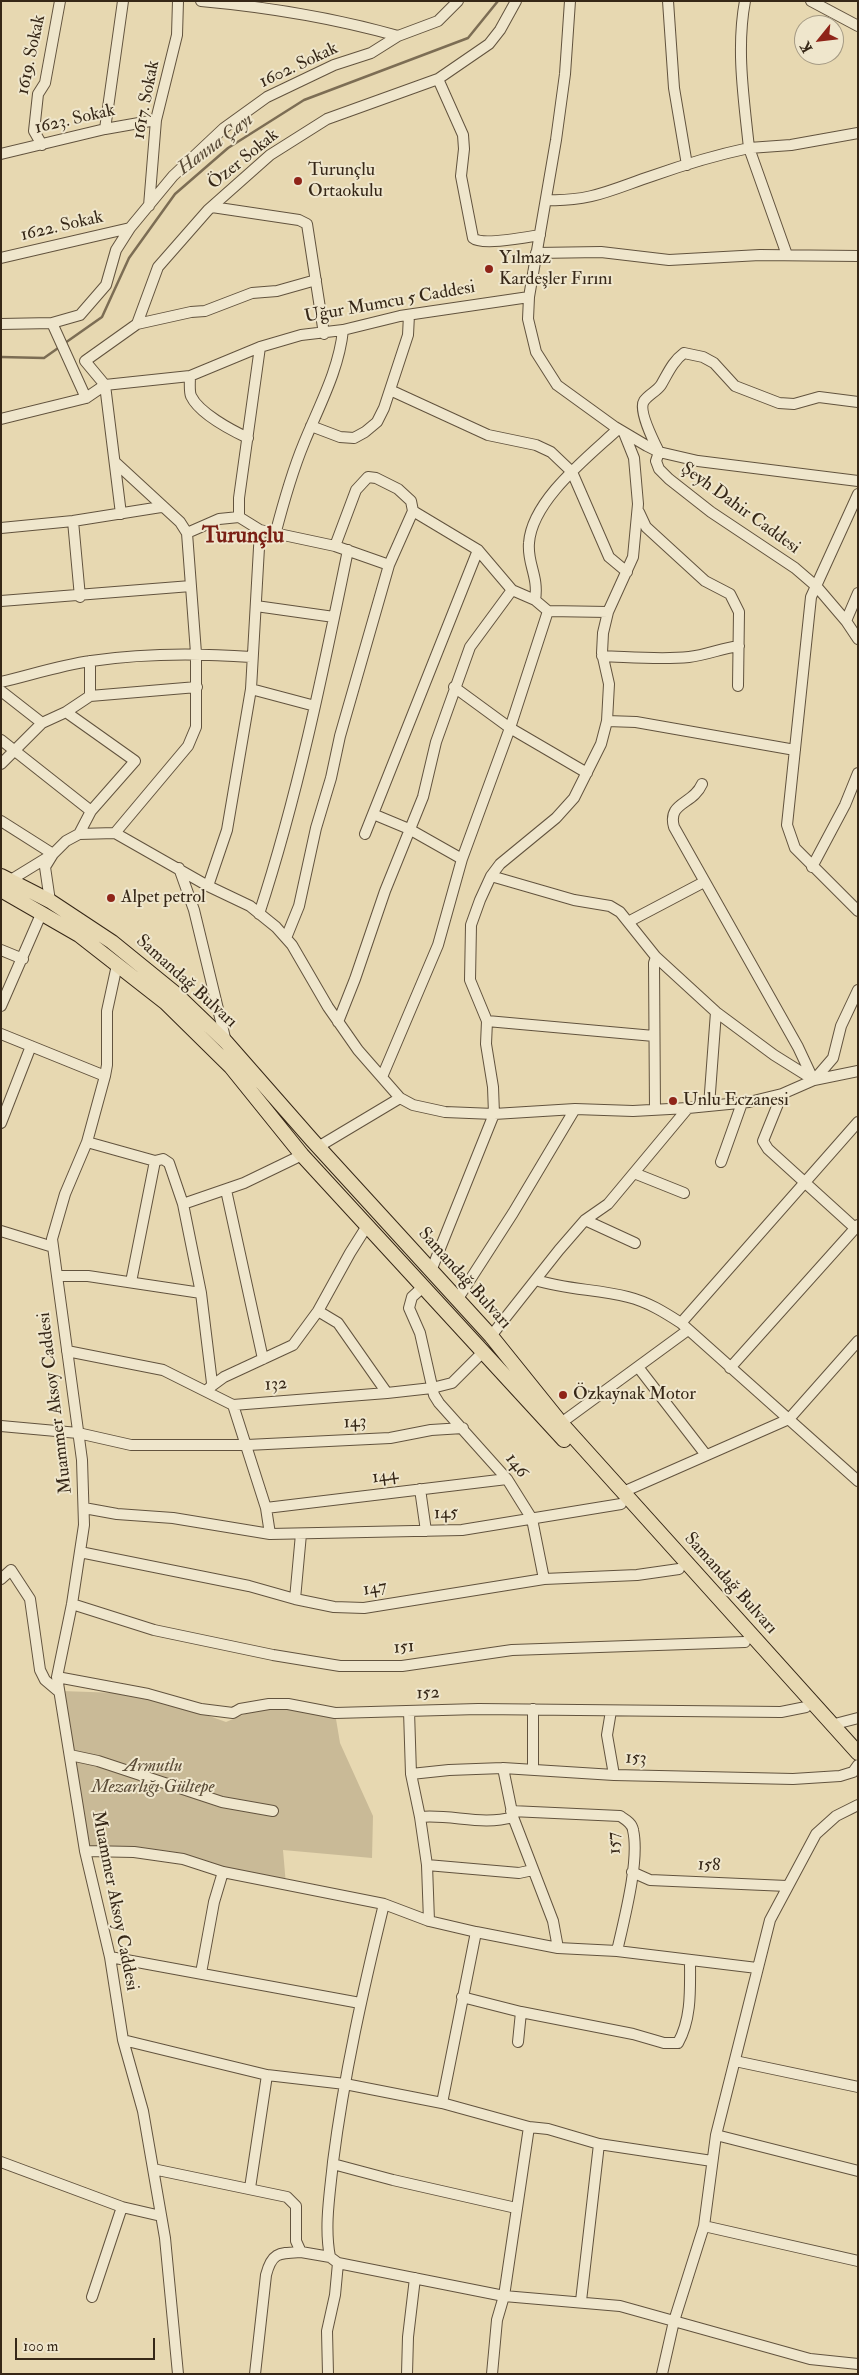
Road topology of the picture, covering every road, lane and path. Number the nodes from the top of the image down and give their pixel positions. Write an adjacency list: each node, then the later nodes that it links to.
1 (60, 1): 18 (street, 1619. Sokak)
2 (123, 1): 16 (street)
3 (178, 1): 15 (street, 1617. Sokak)
4 (201, 1): 11 (street)
5 (458, 1): 13 (street, 1602. Sokak)
6 (516, 1): 14 (street, Özer Sokak)
7 (570, 1): 22 (street)
8 (668, 1): 21 (street)
9 (745, 1): 19 (street)
10 (811, 1): 12 (street)
11 (260, 4): 13 (street)
12 (858, 26)
13 (398, 36): 23 (street, 1602. Sokak)
14 (438, 79): 24 (street, Özer Sokak); 26 (street)
15 (156, 120): 16 (street, 1623. Sokak); 23 (street, 1617. Sokak)
16 (105, 129): 18 (street, 1623. Sokak)
17 (858, 133): 19 (street)
18 (42, 145): 20 (street, 1623. Sokak)
19 (749, 148): 21 (street); 28 (street)
20 (1, 154)
21 (687, 165): 22 (street)
22 (547, 200): 26 (street)
23 (149, 206): 25 (street, 1602. Sokak)
24 (212, 207): 31 (street); 35 (street, Özer Sokak)
25 (130, 228): 30 (street, 1622. Sokak); 36 (street, 1602. Sokak)
26 (540, 235): 27 (street)
27 (536, 253): 28 (street); 32 (street)
28 (788, 256): 29 (street)
29 (858, 256)
30 (1, 258)
31 (316, 280): 35 (street); 38 (street)
32 (529, 297): 33 (street, Uğur Mumcu 5 Caddesi); 49 (street)
33 (408, 315): 37 (street, Uğur Mumcu 5 Caddesi); 44 (street)
34 (1, 324): 36 (street, 1602. Sokak)
35 (137, 324): 40 (street)
36 (53, 327): 41 (street)
37 (343, 330): 38 (street, Uğur Mumcu 5 Caddesi); 48 (street)
38 (324, 334): 39 (street, Uğur Mumcu 5 Caddesi)
39 (260, 347): 42 (street, Uğur Mumcu 5 Caddesi); 50 (street)
40 (85, 361): 41 (street); 43 (street)
41 (74, 367): 45 (street)
42 (190, 376): 43 (street, Uğur Mumcu 5 Caddesi); 50 (street)
43 (105, 385): 45 (street, Uğur Mumcu 5 Caddesi); 52 (street)
44 (390, 390): 48 (street); 53 (street)
45 (86, 398): 47 (street, Uğur Mumcu 5 Caddesi)
46 (858, 402): 51 (street)
47 (1, 419)
48 (311, 426): 65 (street)
49 (621, 431): 51 (street); 53 (street); 56 (street)
50 (248, 438): 60 (street)
51 (659, 452): 54 (street); 72 (street, Şeyh Dahir Caddesi)
52 (116, 463): 57 (street); 59 (street)
53 (572, 472): 70 (street); 76 (street)
54 (857, 479)
55 (858, 494): 72 (street)
56 (638, 504): 70 (street); 84 (street)
57 (161, 507): 59 (street); 64 (street)
58 (413, 511): 66 (street); 68 (street); 69 (street)
59 (121, 514): 61 (street)
60 (239, 517): 63 (street); 64 (street)
61 (73, 521): 62 (street); 75 (street)
62 (1, 528)
63 (260, 530): 65 (street); 78 (street)
64 (187, 533): 71 (street)
65 (275, 534): 66 (street)
66 (335, 546): 67 (street)
67 (348, 550): 69 (street); 81 (street)
68 (478, 550): 73 (street); 109 (street)
69 (389, 565): 127 (street)
70 (627, 572): 80 (street)
71 (191, 586): 75 (street); 85 (street)
72 (817, 586): 82 (street, Şeyh Dahir Caddesi); 103 (street)
73 (512, 590): 76 (street); 92 (street)
74 (858, 593): 82 (street)
75 (80, 597): 77 (street)
76 (535, 600): 79 (street)
77 (1, 601)
78 (256, 606): 81 (street); 87 (street)
79 (548, 612): 80 (street); 100 (street)
80 (608, 612): 86 (street)
81 (334, 617): 96 (street)
82 (846, 621): 83 (street, Şeyh Dahir Caddesi)
83 (858, 639)
84 (739, 646): 86 (street); 90 (street)
85 (196, 653): 87 (street); 88 (street); 91 (street)
86 (602, 656): 98 (street)
87 (251, 657): 93 (street)
88 (90, 661): 89 (street); 95 (street)
89 (1, 682)
90 (738, 686)
91 (197, 687): 95 (street); 112 (street)
92 (454, 687): 100 (street); 111 (street)
93 (251, 689): 96 (street); 122 (street)
94 (1, 691): 99 (street)
95 (90, 696): 97 (street)
96 (315, 706): 125 (street)
97 (66, 712): 99 (street); 108 (street)
98 (607, 721): 103 (street); 105 (street)
99 (42, 723): 102 (street)
100 (510, 728): 105 (street); 116 (street)
101 (1, 740): 102 (street)
102 (15, 750): 104 (street); 108 (street)
103 (795, 750): 117 (street)
104 (1, 764)
105 (587, 773): 119 (street)
106 (858, 773): 117 (street)
107 (702, 784): 121 (street)
108 (91, 811): 113 (street)
109 (373, 814): 111 (street); 114 (street)
110 (1, 821): 115 (street)
111 (409, 829): 116 (street); 136 (street)
112 (115, 833): 113 (street); 118 (street)
113 (79, 834): 115 (street)
114 (365, 834)
115 (53, 854): 120 (street); 123 (street)
116 (462, 859): 143 (street)
117 (812, 867): 124 (street)
118 (179, 868): 122 (street); 139 (street)
119 (491, 876): 126 (street); 135 (street)
120 (4, 882): 123 (highway, Samandağ Bulvarı)
121 (704, 882): 126 (street); 144 (street)
122 (208, 886): 125 (street)
123 (46, 907): 130 (street); 131 (highway, Samandağ Bulvarı); 139 (highway, Samandağ Bulvarı)
124 (858, 911)
125 (259, 914): 127 (street)
126 (628, 922): 129 (street)
127 (286, 938): 136 (street)
128 (1, 950): 130 (street)
129 (656, 957): 134 (street); 138 (street)
130 (23, 959): 133 (street)
131 (116, 964): 142 (street, Muammer Aksoy Caddesi); 157 (highway, Samandağ Bulvarı)
132 (858, 990): 144 (street)
133 (1, 1006)
134 (716, 1012): 144 (street); 148 (street)
135 (487, 1021): 138 (street); 152 (street)
136 (338, 1022): 143 (street)
137 (1, 1034): 140 (street)
138 (654, 1036): 151 (street)
139 (226, 1042): 156 (highway, Samandağ Bulvarı)
140 (31, 1046): 142 (street); 154 (street)
141 (858, 1071): 144 (street)
142 (104, 1076): 155 (street, Muammer Aksoy Caddesi)
143 (382, 1077): 146 (street)
144 (814, 1080): 145 (street)
145 (782, 1094): 147 (street); 161 (street)
146 (400, 1098): 152 (street); 156 (street)
147 (742, 1103): 148 (street); 159 (street)
148 (709, 1106): 149 (street)
149 (688, 1108): 151 (street); 160 (street)
150 (575, 1109): 151 (street); 152 (street); 177 (street)
151 (655, 1110)
152 (494, 1114): 171 (street)
153 (858, 1122): 161 (street)
154 (1, 1123)
155 (87, 1142): 158 (street); 170 (street, Muammer Aksoy Caddesi)
156 (318, 1147): 171 (highway, Samandağ Bulvarı)
157 (302, 1155): 162 (street); 166 (highway, Samandağ Bulvarı)
158 (155, 1161): 164 (street); 174 (street)
159 (721, 1162)
160 (634, 1173): 163 (street); 165 (street)
161 (803, 1183): 167 (street); 179 (street)
162 (226, 1190): 164 (street); 184 (street)
163 (684, 1193)
164 (183, 1204): 176 (street)
165 (585, 1220): 169 (street); 173 (street)
166 (368, 1226): 175 (highway, Samandağ Bulvarı); 178 (street)
167 (856, 1226): 186 (street)
168 (1, 1231): 170 (street)
169 (635, 1243)
170 (53, 1247): 172 (street, Muammer Aksoy Caddesi)
171 (431, 1271): 177 (highway, Samandağ Bulvarı)
172 (57, 1276): 174 (street); 182 (street, Muammer Aksoy Caddesi)
173 (536, 1280): 179 (street); 180 (street)
174 (131, 1282): 176 (street)
175 (424, 1286): 183 (highway, Samandağ Bulvarı); 188 (street)
176 (201, 1294): 187 (street)
177 (458, 1300): 180 (highway, Samandağ Bulvarı)
178 (318, 1310): 184 (street); 189 (street)
179 (684, 1327): 185 (street); 186 (street)
180 (491, 1336): 192 (highway, Samandağ Bulvarı)
181 (858, 1341): 191 (street)
182 (67, 1351): 187 (street); 195 (street, Muammer Aksoy Caddesi)
183 (483, 1352): 188 (street, 132); 201 (highway, Samandağ Bulvarı)
184 (263, 1359): 187 (street)
185 (638, 1368): 192 (street); 197 (street)
186 (730, 1368): 191 (street)
187 (209, 1387): 190 (street)
188 (432, 1388): 189 (street, 132); 194 (street, 146)
189 (387, 1393): 190 (street, 132)
190 (233, 1405): 196 (street)
191 (788, 1419): 197 (street, 145); 198 (street)
192 (561, 1423): 201 (highway, Samandağ Bulvarı)
193 (1, 1426): 195 (street, 143)
194 (463, 1428): 196 (street, 143); 199 (street, 146)
195 (78, 1433): 196 (street, 143); 202 (street, Muammer Aksoy Caddesi)
196 (247, 1445): 203 (street)
197 (706, 1456): 201 (street, 145)
198 (856, 1475)
199 (508, 1479): 200 (street, 144); 204 (street, 146)
200 (420, 1489): 203 (street, 144); 205 (street)
201 (622, 1498): 204 (street, 145); 209 (highway, Samandağ Bulvarı); 222 (highway, Samandağ Bulvarı)
202 (84, 1508): 206 (street, 145); 208 (street, Muammer Aksoy Caddesi)
203 (266, 1508): 206 (street)
204 (532, 1519): 205 (street, 145); 211 (street, 146)
205 (426, 1531): 207 (street, 145)
206 (270, 1534): 207 (street, 145)
207 (301, 1534): 212 (street)
208 (80, 1552): 212 (street, 147); 213 (street, Muammer Aksoy Caddesi)
209 (679, 1569): 211 (street, 147); 214 (highway, Samandağ Bulvarı)
210 (1, 1579): 216 (street)
211 (544, 1579): 212 (street, 147)
212 (295, 1599)
213 (72, 1604): 214 (street, 151); 215 (street, Muammer Aksoy Caddesi)
214 (745, 1642): 217 (highway, Samandağ Bulvarı)
215 (57, 1676): 216 (street, Muammer Aksoy Caddesi); 219 (street, 152)
216 (58, 1691): 224 (street, Muammer Aksoy Caddesi)
217 (806, 1707): 220 (street, 152); 225 (highway, Samandağ Bulvarı)
218 (533, 1709): 219 (street, 152); 220 (street, 152); 227 (street)
219 (409, 1711): 228 (street)
220 (611, 1711): 229 (street)
221 (858, 1718): 222 (street)
222 (831, 1725): 223 (highway, Samandağ Bulvarı)
223 (858, 1753)
224 (70, 1755): 231 (street); 234 (street, Muammer Aksoy Caddesi)
225 (858, 1764): 229 (street, 153)
226 (503, 1768): 227 (street, 153); 228 (street, 153); 232 (street)
227 (533, 1770): 229 (street, 153)
228 (411, 1774): 233 (street)
229 (614, 1775)
230 (858, 1804): 239 (street)
231 (274, 1811)
232 (512, 1814): 233 (street, 157); 236 (street); 238 (street, 157)
233 (420, 1817): 235 (street)
234 (85, 1851): 237 (street); 245 (street, Muammer Aksoy Caddesi)
235 (427, 1865): 236 (street); 241 (street)
236 (533, 1870): 243 (street)
237 (223, 1872): 240 (street); 248 (street)
238 (632, 1872): 239 (street, 158); 244 (street, 157)
239 (787, 1886): 247 (street)
240 (384, 1904): 241 (street); 250 (street)
241 (429, 1921): 242 (street)
242 (476, 1932): 243 (street); 249 (street)
243 (558, 1948): 244 (street)
244 (617, 1951): 246 (street)
245 (110, 1957): 248 (street); 252 (street, Muammer Aksoy Caddesi)
246 (690, 1960): 247 (street); 251 (street)
247 (757, 1968): 254 (street)
248 (201, 1973): 250 (street)
249 (462, 1997): 251 (street); 258 (street)
250 (360, 2003): 256 (street)
251 (521, 2012): 253 (street)
252 (123, 2040): 255 (street); 265 (street, Muammer Aksoy Caddesi)
253 (518, 2042)
254 (735, 2061): 257 (street); 260 (street)
255 (267, 2075): 256 (street); 267 (street)
256 (345, 2084): 258 (street); 264 (street)
257 (858, 2087)
258 (442, 2103): 259 (street)
259 (529, 2127): 261 (street); 269 (street)
260 (716, 2134): 262 (street); 266 (street)
261 (599, 2144): 262 (street); 278 (street)
262 (712, 2161): 271 (street)
263 (1, 2162): 268 (street)
264 (333, 2164): 269 (street); 273 (street)
265 (153, 2169): 267 (street); 270 (street, Muammer Aksoy Caddesi)
266 (858, 2172)
267 (250, 2188): 272 (street)
268 (122, 2206): 270 (street); 277 (street)
269 (516, 2208): 276 (street)
270 (161, 2216): 281 (street, Muammer Aksoy Caddesi)
271 (704, 2226): 274 (street); 279 (street)
272 (301, 2252): 273 (street); 282 (street)
273 (334, 2260): 275 (street); 283 (street)
274 (858, 2261)
275 (415, 2278): 276 (street); 284 (street)
276 (504, 2296): 278 (street); 285 (street)
277 (92, 2297)
278 (581, 2302): 279 (street)
279 (674, 2321): 280 (street); 286 (street)
280 (858, 2364)
281 (178, 2374)
282 (255, 2374)
283 (328, 2374)
284 (407, 2374)
285 (492, 2374)
286 (662, 2374)

